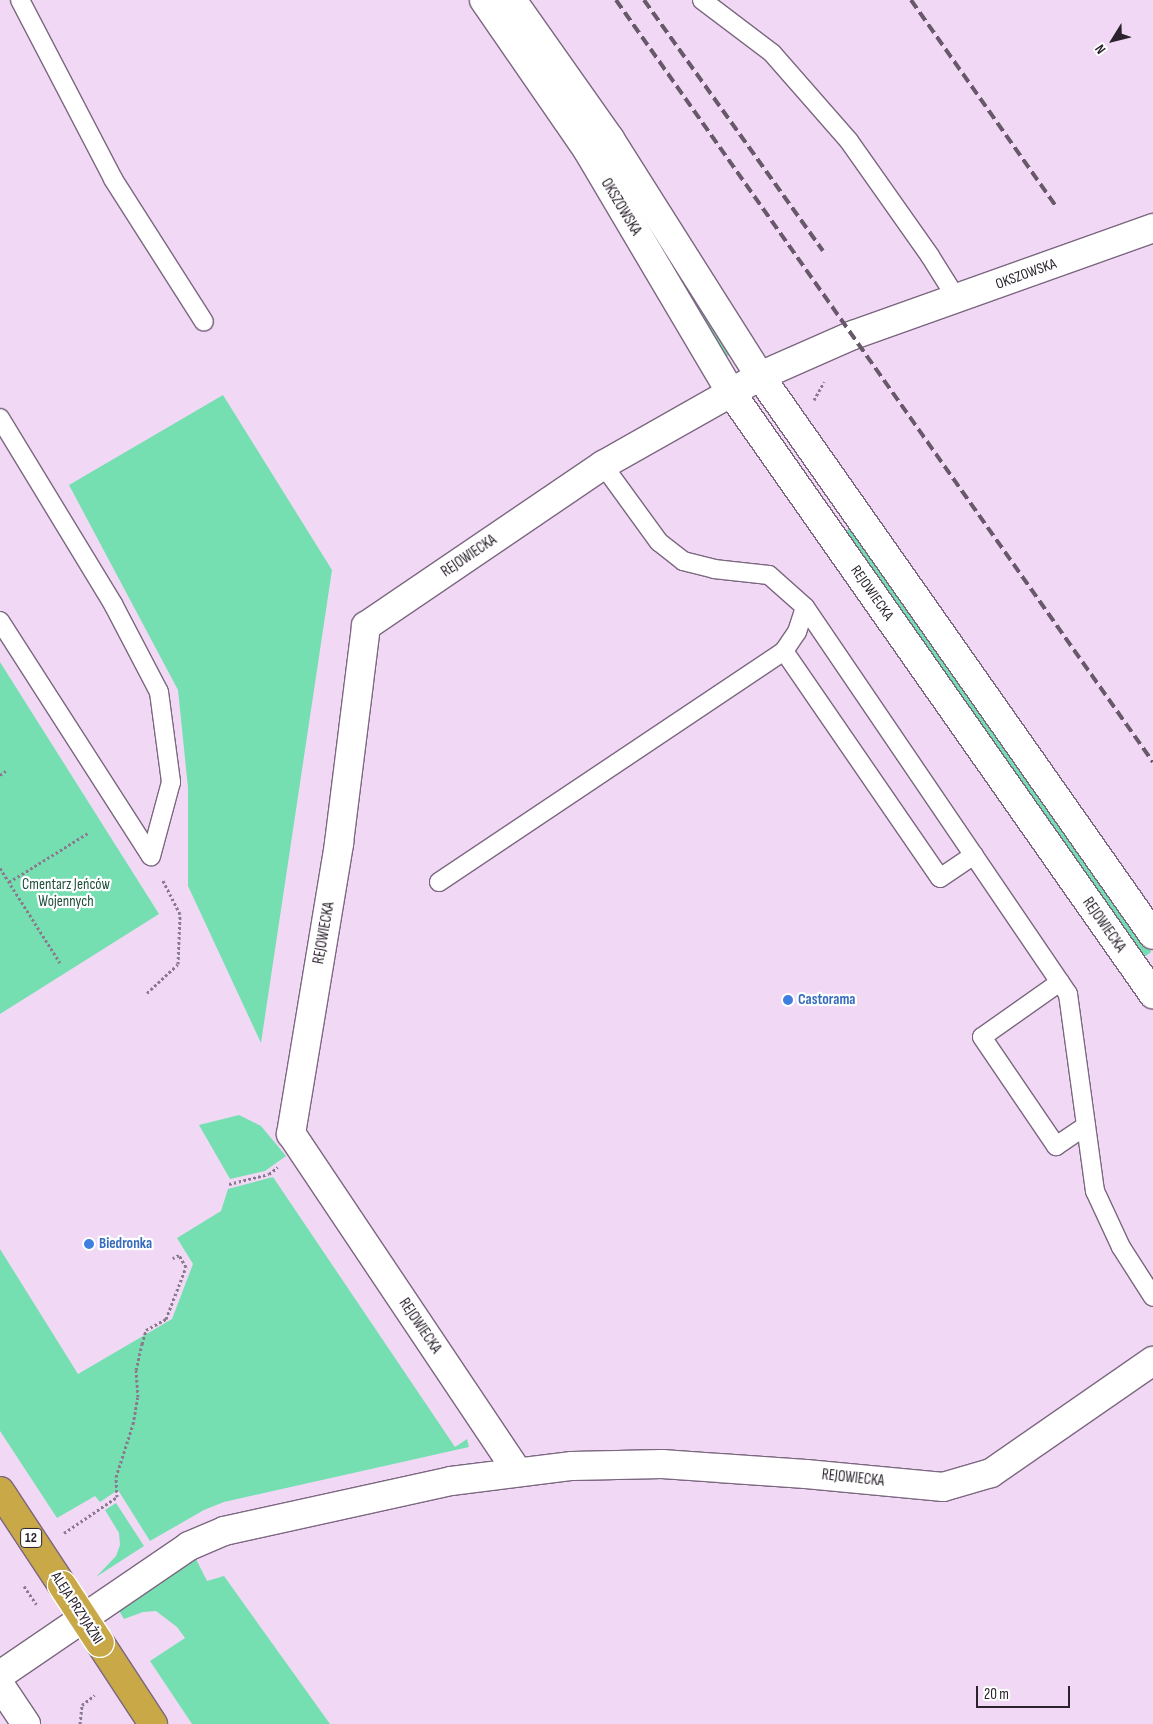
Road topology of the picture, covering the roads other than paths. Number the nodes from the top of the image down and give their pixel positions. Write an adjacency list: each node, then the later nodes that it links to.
1 (20, 0): 7 (lane)
2 (484, 0): 9 (street, OKSZOWSKA)
3 (512, 0): 8 (street, OKSZOWSKA)
4 (702, 0): 6 (lane)
5 (1153, 228): 6 (street, OKSZOWSKA)
6 (957, 299): 8 (street, OKSZOWSKA)
7 (204, 322)
8 (760, 376): 9 (street, OKSZOWSKA); 17 (street)
9 (730, 391): 11 (street, REJOWIECKA); 19 (street, REJOWIECKA)
10 (0, 418): 13 (lane)
11 (603, 465): 12 (lane); 23 (street, REJOWIECKA)
12 (805, 607): 14 (lane); 15 (lane)
13 (0, 621)
14 (784, 651): 15 (lane); 16 (lane)
15 (974, 855): 18 (lane)
16 (439, 882)
17 (1153, 935)
18 (1060, 982): 20 (lane); 20 (lane)
19 (1153, 994)
20 (1086, 1126): 21 (lane)
21 (1153, 1297)
22 (1153, 1362): 23 (street, REJOWIECKA)
23 (517, 1471): 25 (street, REJOWIECKA)
24 (0, 1491): 28 (highway, ALEJA PRZYJAŹNI / 12, bridge)
25 (0, 1675)
26 (0, 1685): 27 (street)
27 (26, 1724)
28 (153, 1724)

